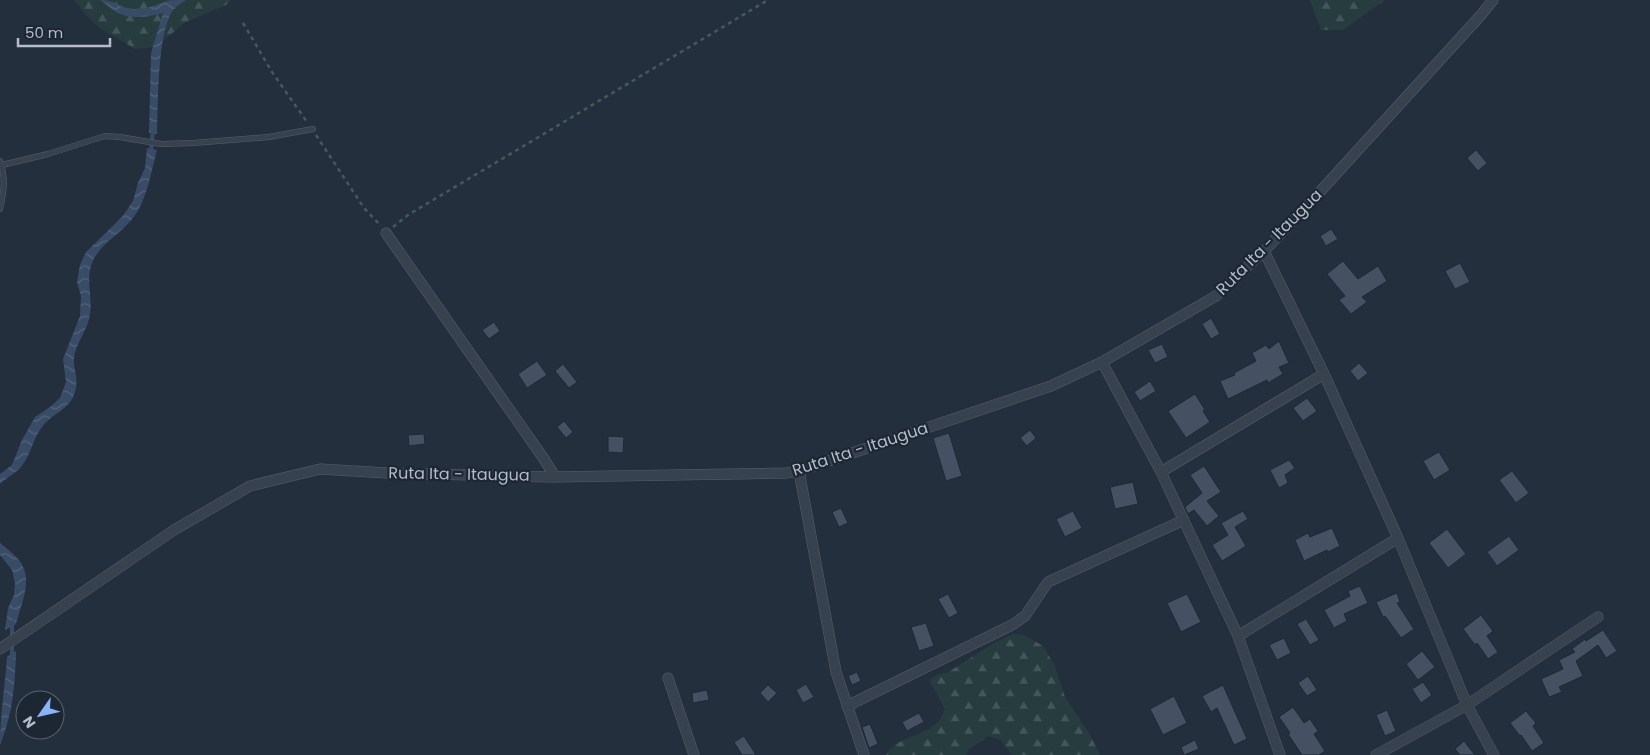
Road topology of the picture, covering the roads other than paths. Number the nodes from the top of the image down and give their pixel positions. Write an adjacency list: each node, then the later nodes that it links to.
1 (1493, 0): 6 (street, Ruta Ita - Itaugua)
2 (312, 129): 3 (lane)
3 (1, 163): 4 (lane)
4 (0, 208)
5 (386, 233): 11 (street)
6 (1264, 251): 7 (street, Ruta Ita - Itaugua); 8 (street)
7 (1102, 362): 9 (street, Ruta Ita - Itaugua); 10 (street)
8 (1324, 374): 10 (street); 13 (street)
9 (799, 471): 11 (street, Ruta Ita - Itaugua); 19 (street)
10 (1161, 472): 12 (street)
11 (552, 477): 16 (street, Ruta Ita - Itaugua)
12 (1184, 520): 15 (street); 19 (street)
13 (1398, 538): 15 (street); 18 (street)
14 (1598, 616): 18 (street)
15 (1238, 636): 22 (street)
16 (1, 648)
17 (668, 678): 20 (street)
18 (1467, 705): 23 (street); 24 (street)
19 (847, 706): 21 (street)
20 (694, 755)
21 (864, 755)
22 (1280, 755)
23 (1376, 755)
24 (1494, 755)

